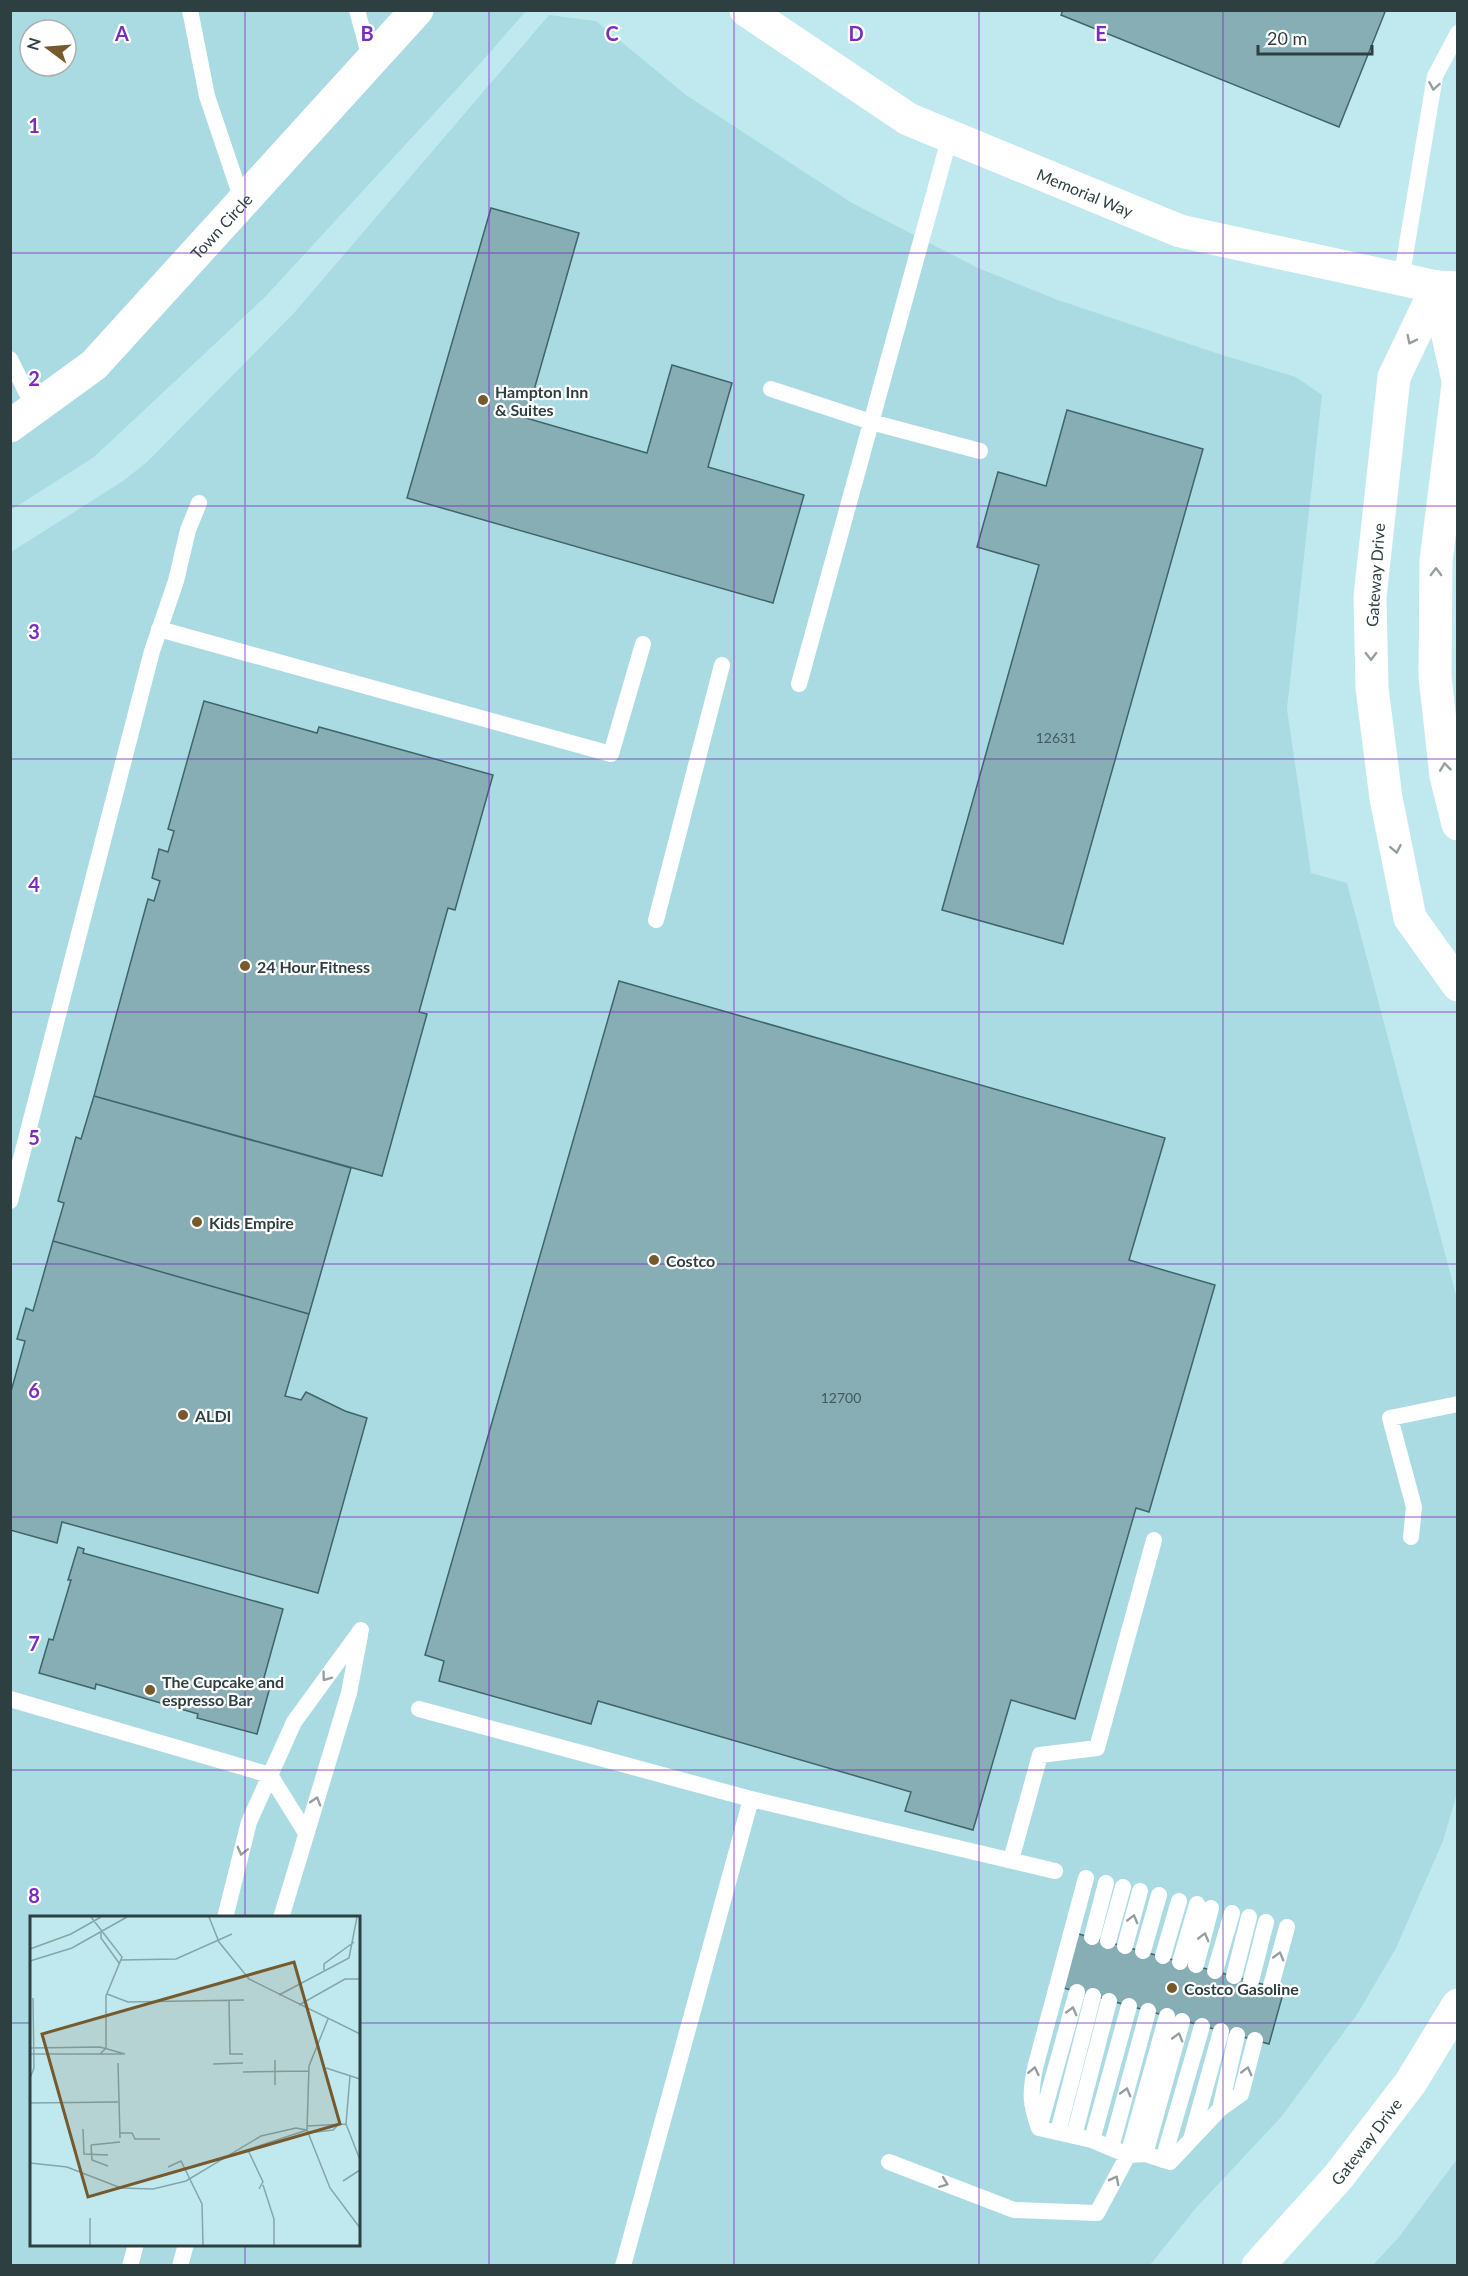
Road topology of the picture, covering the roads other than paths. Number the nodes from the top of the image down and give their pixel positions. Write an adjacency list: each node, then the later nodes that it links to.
1 (190, 10): 8 (lane)
2 (357, 10): 6 (lane)
3 (417, 10): 6 (street, Town Circle)
4 (746, 10): 7 (street, Memorial Way)
5 (1458, 33): 9 (lane, one-way to 9)
6 (371, 62): 8 (street, Town Circle)
7 (950, 136): 9 (street, Memorial Way); 16 (lane)
8 (243, 203): 15 (street, Town Circle)
9 (1401, 280): 10 (street, Memorial Way)
10 (1447, 288): 12 (street); 25 (street, Gateway Drive, one-way to 25)
11 (10, 359): 15 (lane)
12 (1458, 380)
13 (1458, 385): 23 (street, one-way to 13)
14 (771, 389): 16 (lane)
15 (22, 418)
16 (871, 422): 17 (lane); 22 (lane)
17 (980, 451)
18 (200, 503): 19 (lane)
19 (159, 629): 20 (lane); 26 (lane)
20 (643, 644)
21 (722, 665): 24 (lane)
22 (799, 684)
23 (1458, 824)
24 (656, 920)
25 (1458, 985)
26 (10, 1201)
27 (1458, 1404): 28 (lane)
28 (1411, 1537)
29 (1154, 1540): 35 (lane)
30 (10, 1699): 32 (lane)
31 (419, 1709): 33 (lane)
32 (270, 1776): 34 (lane); 34 (lane, one-way to 32); 45 (lane, one-way to 45)
33 (751, 1799): 35 (lane); 79 (lane)
34 (306, 1833): 46 (lane)
35 (1011, 1860): 36 (lane)
36 (1056, 1871)
37 (1086, 1878): 67 (lane, one-way to 37)
38 (1106, 1883): 39 (lane)
39 (1123, 1887)
40 (1140, 1891): 50 (lane, one-way to 40)
41 (1159, 1895): 51 (lane)
42 (1179, 1901): 52 (lane)
43 (1204, 1906): 53 (lane, one-way to 43)
44 (1232, 1913): 54 (lane)
45 (225, 1916)
46 (281, 1916)
47 (1249, 1917): 55 (lane)
48 (1266, 1922): 56 (lane)
49 (1287, 1927): 57 (lane, one-way to 49)
50 (1125, 1946)
51 (1143, 1951)
52 (1162, 1956)
53 (1188, 1964)
54 (1215, 1971)
55 (1234, 1976)
56 (1251, 1981)
57 (1270, 1986)
58 (1458, 2005): 80 (street, Gateway Drive)
59 (1129, 2006): 70 (lane)
60 (1148, 2011): 71 (lane, one-way to 60)
61 (1174, 2018): 72 (lane, one-way to 61)
62 (1202, 2026): 73 (lane)
63 (1221, 2031): 69 (lane)
64 (1237, 2035): 66 (lane)
65 (1256, 2040): 66 (lane, one-way to 65)
66 (1220, 2109): 69 (lane)
67 (1039, 2128): 68 (lane); 68 (lane, one-way to 68)
68 (1066, 2134): 70 (lane)
69 (1191, 2139): 73 (lane)
70 (1092, 2140): 71 (lane)
71 (1111, 2148): 72 (lane)
72 (1136, 2155): 73 (lane); 74 (lane, one-way to 72)
73 (1167, 2161)
74 (889, 2162)
75 (135, 2246): 77 (lane)
76 (185, 2246): 78 (lane)
77 (130, 2265)
78 (180, 2265)
79 (623, 2265)
80 (1258, 2265)

